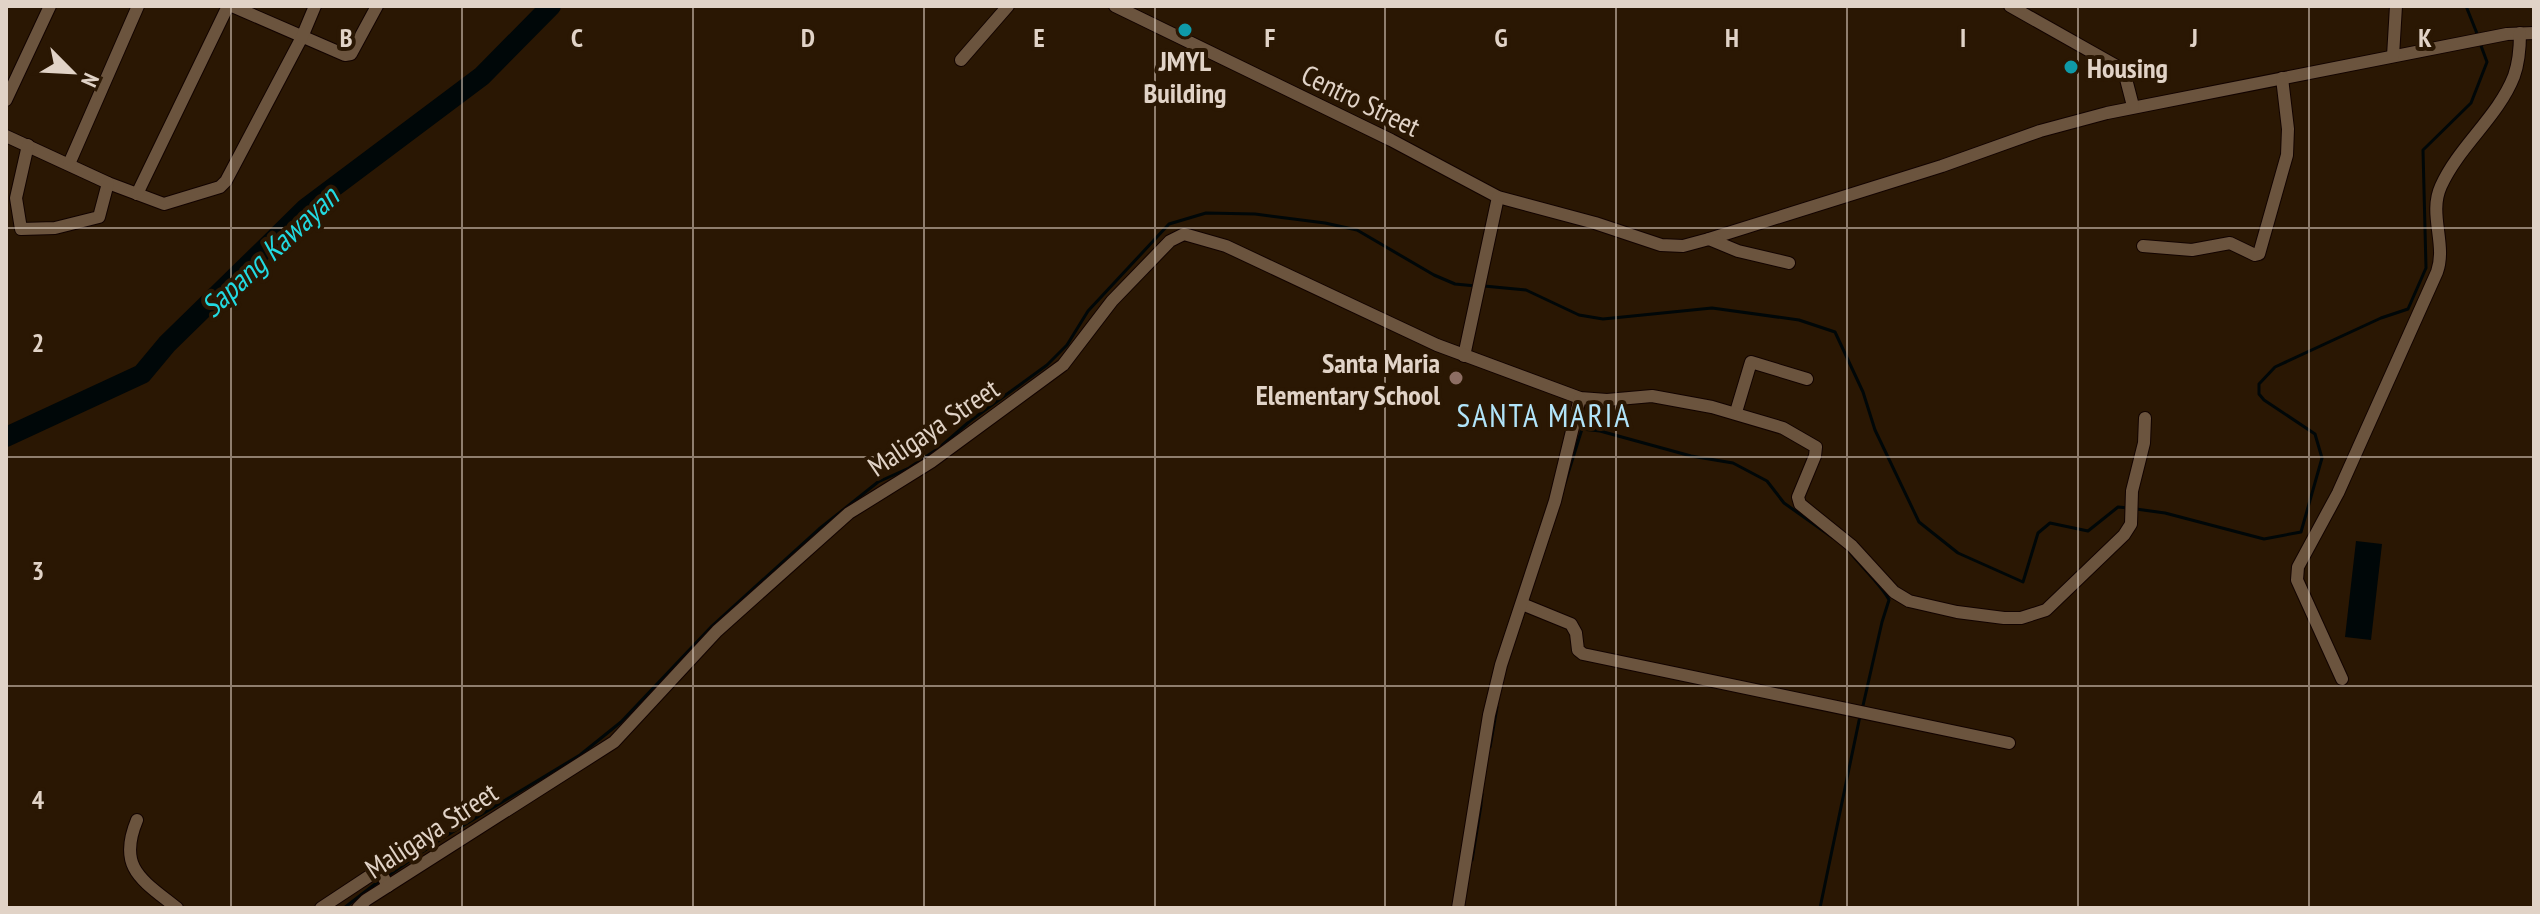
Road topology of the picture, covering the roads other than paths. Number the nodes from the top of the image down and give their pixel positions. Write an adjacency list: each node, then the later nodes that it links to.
1 (50, 6): 15 (street)
2 (138, 6): 19 (street)
3 (230, 6): 11 (street); 21 (street)
4 (315, 6): 11 (street)
5 (377, 6): 11 (street)
6 (1008, 6): 13 (street)
7 (1115, 6): 22 (street, Centro Street)
8 (2010, 6): 16 (street)
9 (2396, 6): 12 (street)
10 (2520, 33): 12 (street, Centro Street); 32 (street)
11 (302, 37): 21 (street)
12 (2393, 56): 14 (street, Centro Street)
13 (961, 60)
14 (2282, 78): 16 (street, Centro Street); 24 (street)
15 (6, 100)
16 (2133, 106): 23 (street, Centro Street)
17 (6, 136): 18 (street)
18 (28, 145): 19 (street); 20 (street)
19 (69, 164): 20 (street)
20 (108, 183): 21 (street)
21 (137, 194)
22 (1498, 197): 23 (street, Centro Street); 26 (street)
23 (1709, 239): 25 (street)
24 (2143, 246)
25 (1789, 263)
26 (1464, 356): 28 (street, Maligaya Street); 35 (street, Maligaya Street)
27 (1807, 379): 29 (street)
28 (1580, 398): 29 (street); 31 (street)
29 (1736, 412): 30 (street)
30 (2145, 418)
31 (1522, 604): 33 (street); 39 (street)
32 (2342, 679)
33 (2009, 743)
34 (137, 820): 36 (street)
35 (386, 881): 37 (street); 38 (street, Maligaya Street)
36 (177, 908)
37 (321, 908)
38 (358, 908)
39 (1458, 908)

